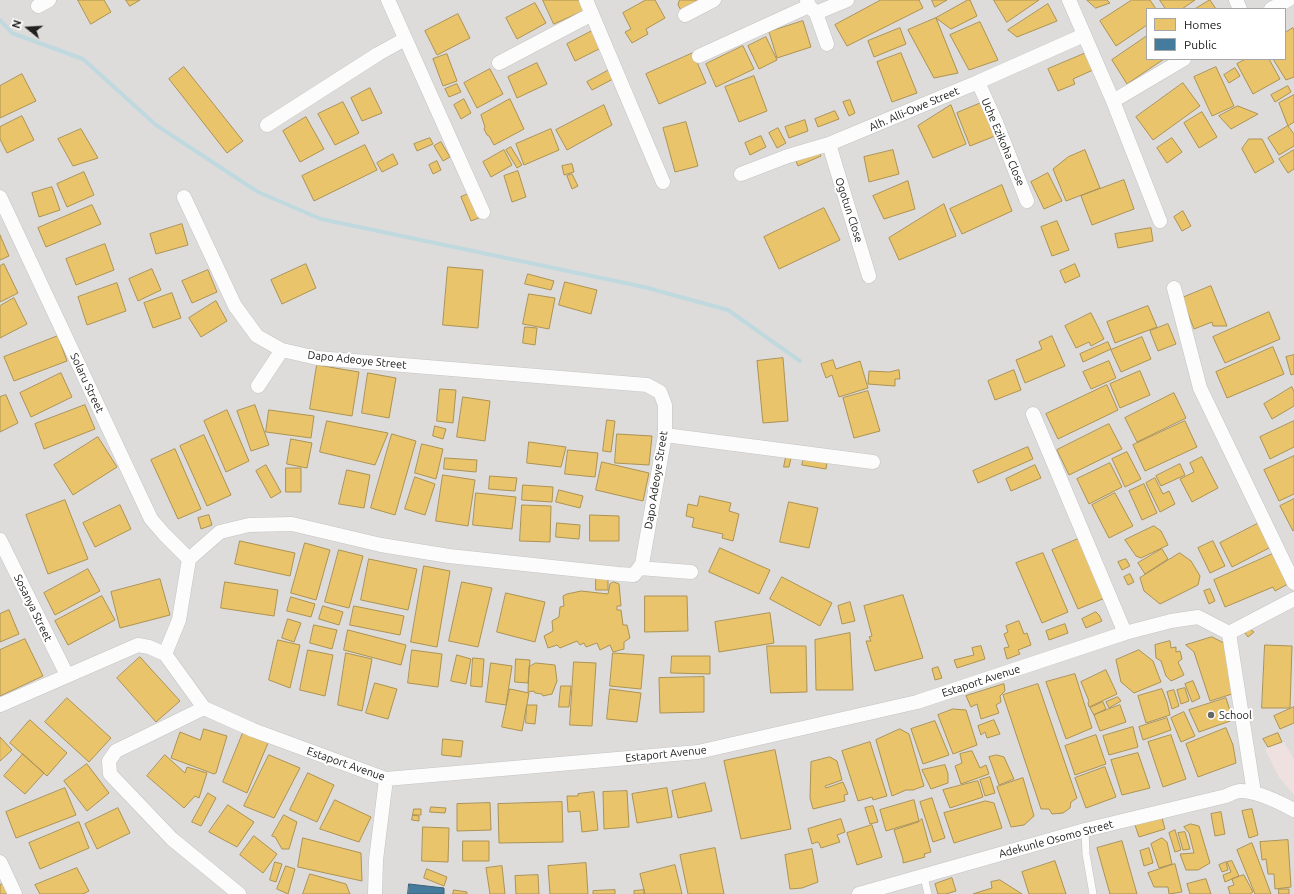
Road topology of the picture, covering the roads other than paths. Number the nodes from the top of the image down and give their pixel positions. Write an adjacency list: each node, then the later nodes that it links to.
1 (388, 0): 12 (street)
2 (586, 0): 9 (street)
3 (714, 0): 10 (street)
4 (847, 0): 7 (street)
5 (1069, 0): 11 (street)
6 (1288, 0): 8 (street)
7 (811, 6): 13 (street); 14 (street)
8 (1273, 8)
9 (592, 14): 16 (street); 22 (street)
10 (685, 15)
11 (1084, 36): 17 (street, Alh. Alli-Owe Street); 18 (street)
12 (405, 39): 19 (street); 26 (street)
13 (827, 44)
14 (699, 56)
15 (1182, 60): 18 (street)
16 (498, 64)
17 (978, 82): 20 (street, Alh. Alli-Owe Street); 25 (street, Uche Ezikoha Close)
18 (1113, 101): 27 (street)
19 (267, 125)
20 (829, 144): 21 (street, Alh. Alli-Owe Street); 28 (street, Ogotun Close)
21 (741, 174)
22 (663, 182)
23 (0, 197): 36 (street, Solaru Street)
24 (184, 197): 30 (street, Dapo Adeoye Street)
25 (1027, 201)
26 (483, 212)
27 (1160, 221)
28 (869, 276)
29 (1174, 288): 39 (street)
30 (282, 350): 31 (street); 33 (street, Dapo Adeoye Street)
31 (258, 386)
32 (1033, 414): 41 (street)
33 (665, 436): 34 (street); 37 (street, Dapo Adeoye Street)
34 (873, 462)
35 (0, 540): 44 (street, Sosanya Street)
36 (189, 559): 37 (street); 43 (street)
37 (639, 568): 38 (street)
38 (690, 572)
39 (1294, 583)
40 (1294, 599): 42 (street)
41 (1125, 633): 42 (street, Estaport Avenue); 47 (street, Estaport Avenue)
42 (1229, 633): 48 (street)
43 (165, 654): 44 (street); 46 (street, Estaport Avenue)
44 (67, 675): 45 (street)
45 (0, 705)
46 (204, 708): 47 (street, Estaport Avenue); 54 (street)
47 (386, 780): 55 (street)
48 (1254, 793): 49 (street, Adekunle Osomo Street); 50 (street, Adekunle Osomo Street)
49 (1294, 810)
50 (1085, 830): 52 (street, Adekunle Osomo Street); 58 (lane)
51 (0, 862): 53 (street)
52 (924, 877): 56 (street, Adekunle Osomo Street); 57 (lane)
53 (15, 894)
54 (239, 894)
55 (375, 894)
56 (859, 894)
57 (928, 894)
58 (1093, 894)

